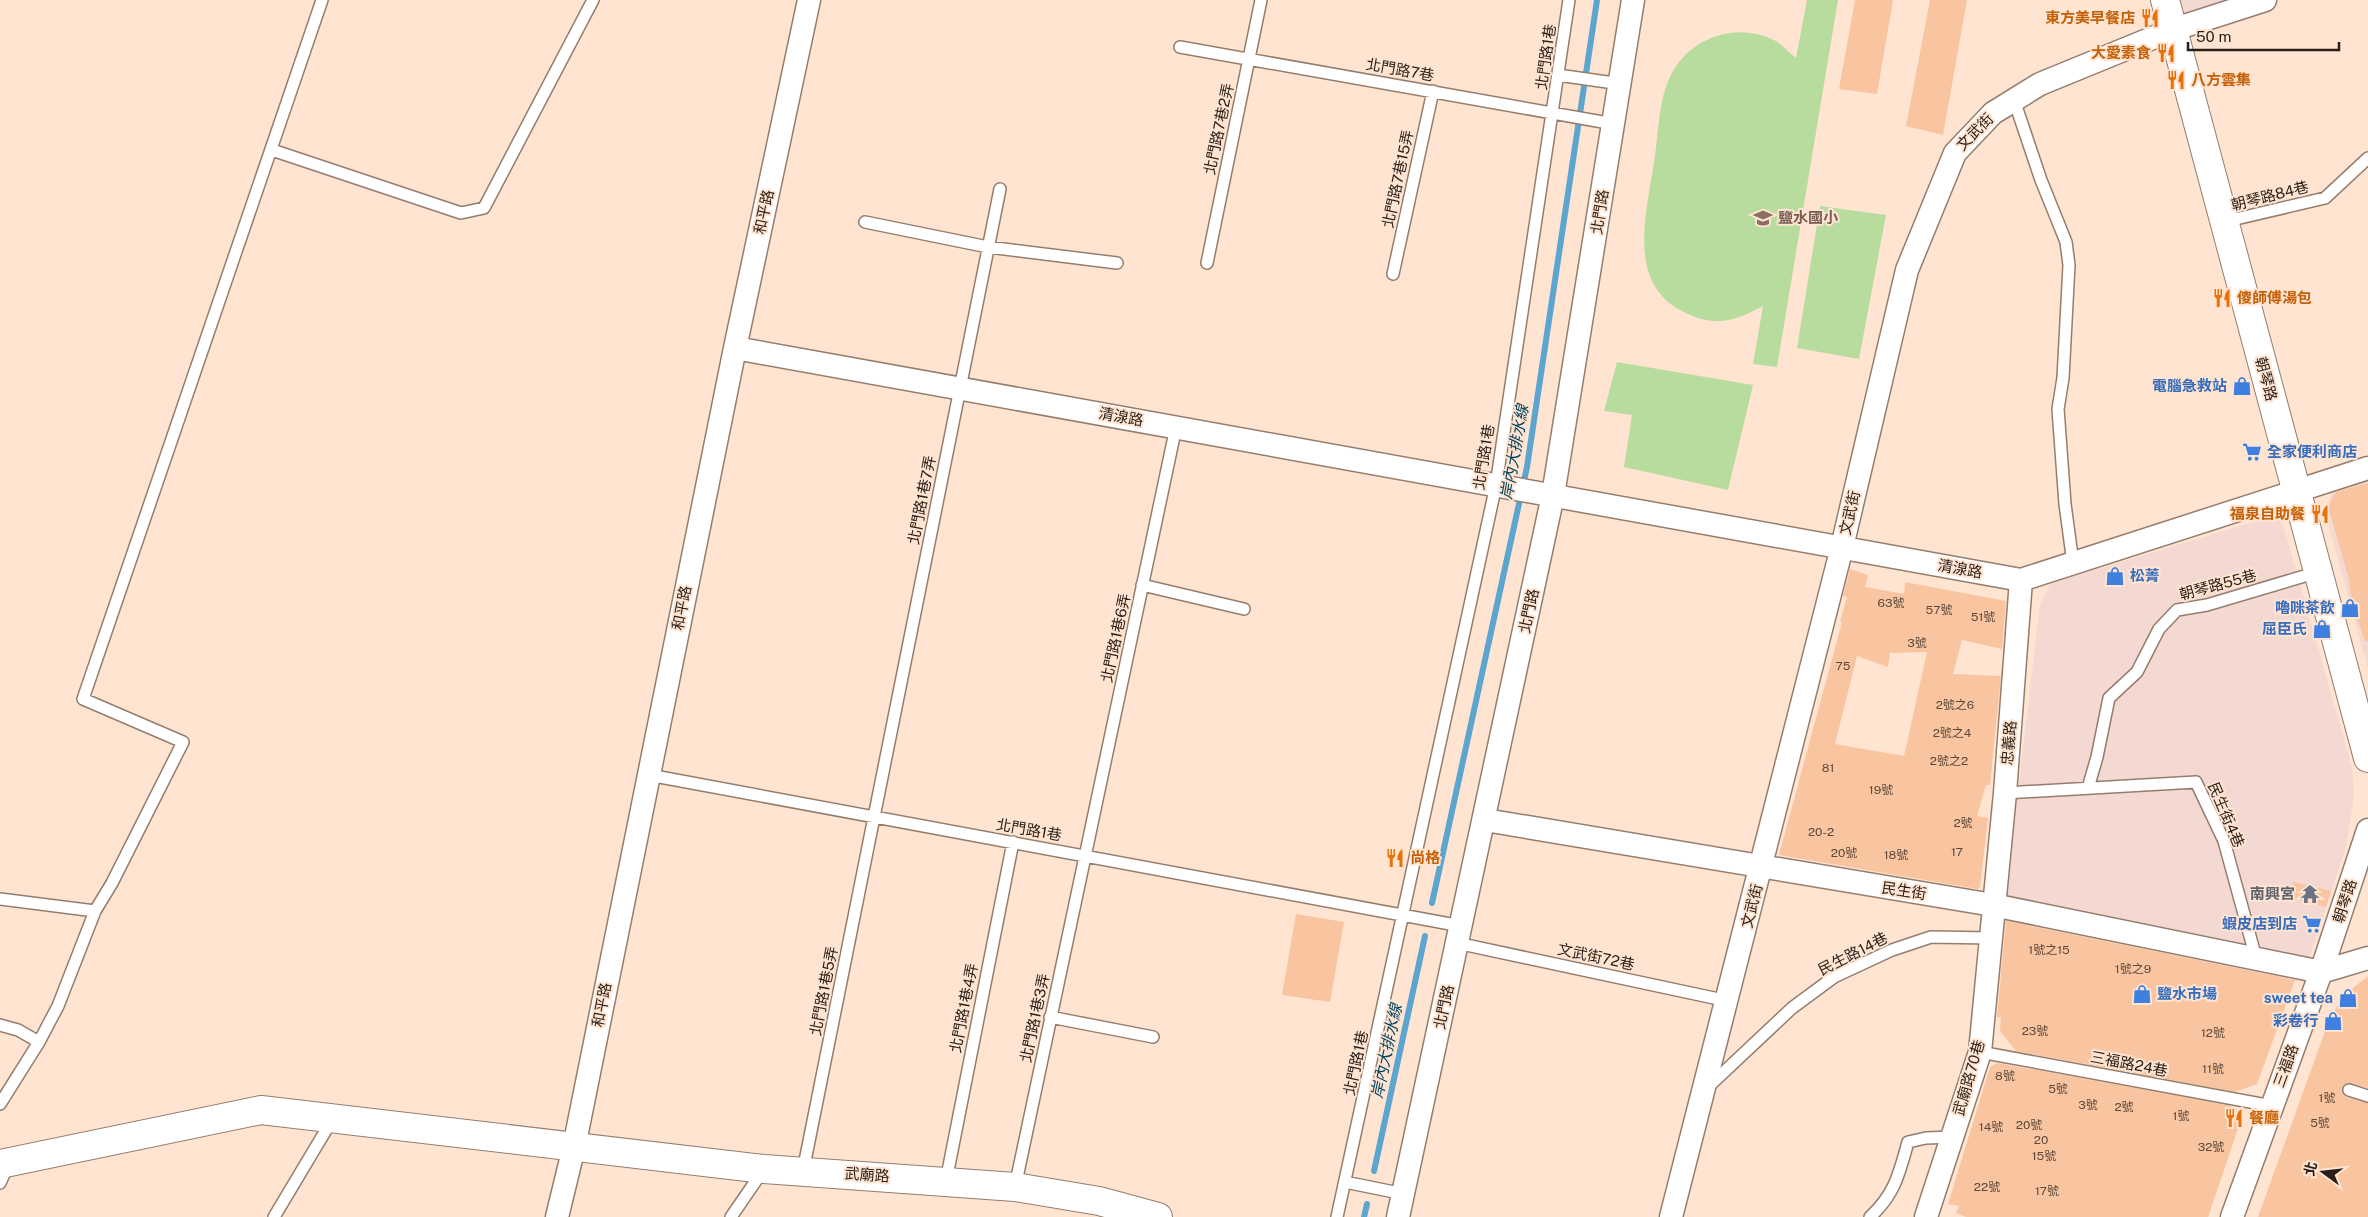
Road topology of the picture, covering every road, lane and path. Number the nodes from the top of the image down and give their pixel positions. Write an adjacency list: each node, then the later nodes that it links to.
1 (322, 0): 18 (lane)
2 (593, 0): 18 (lane)
3 (808, 0): 27 (street, 和平路)
4 (1261, 0): 11 (lane, 北門路7巷2弄)
5 (1569, 0): 12 (lane, 北門路1巷)
6 (1633, 0): 13 (street, 北門路)
7 (2165, 0): 9 (street, 朝琴路)
8 (2265, 0): 9 (street, 文武街)
9 (2172, 30): 15 (street, 文武街); 22 (street, 朝琴路)
10 (1180, 47): 11 (lane, 北門路7巷)
11 (1249, 59): 14 (lane, 北門路7巷); 25 (lane, 北門路7巷2弄)
12 (1558, 75): 13 (lane); 16 (lane, 北門路1巷)
13 (1621, 84): 17 (street, 北門路)
14 (1433, 91): 16 (lane, 北門路7巷); 26 (lane, 北門路7巷15弄)
15 (2014, 100): 34 (street, 文武街); 35 (lane)
16 (1552, 114): 17 (lane, 北門路7巷); 31 (lane, 北門路1巷)
17 (1614, 124): 33 (street, 北門路)
18 (272, 150): 52 (lane)
19 (2368, 158): 22 (lane, 朝琴路84巷)
20 (1000, 189): 23 (lane, 北門路1巷7弄)
21 (865, 222): 23 (lane)
22 (2223, 222): 32 (street, 朝琴路)
23 (988, 247): 24 (lane); 28 (lane, 北門路1巷7弄)
24 (1117, 263)
25 (1207, 263)
26 (1393, 274)
27 (735, 348): 28 (street, 清湶路); 41 (street, 和平路)
28 (960, 388): 29 (street, 清湶路); 44 (lane, 北門路1巷7弄)
29 (1176, 427): 31 (street, 清湶路); 38 (lane, 北門路1巷6弄)
30 (2368, 468): 32 (street, 清湶路)
31 (1501, 485): 33 (street, 清湶路); 53 (lane, 北門路1巷)
32 (2296, 492): 35 (street, 清湶路); 36 (street, 朝琴路)
33 (1546, 494): 34 (street, 清湶路); 45 (street, 北門路)
34 (1842, 548): 37 (street, 清湶路); 49 (street, 文武街)
35 (2073, 563): 37 (street, 清湶路)
36 (2318, 571): 40 (street, 朝琴路); 42 (lane, 朝琴路55巷)
37 (2021, 580): 43 (street, 忠義路)
38 (1142, 585): 39 (lane); 48 (lane, 北門路1巷6弄)
39 (1244, 609)
40 (2368, 758)
41 (649, 775): 44 (lane, 北門路1巷); 72 (street, 和平路)
42 (2088, 788): 43 (lane, 民生街4巷); 56 (lane, 民生街4巷)
43 (2005, 793): 51 (street, 忠義路)
44 (874, 817): 47 (lane, 北門路1巷); 75 (lane, 北門路1巷5弄)
45 (1485, 820): 49 (street, 民生街); 54 (street, 北門路)
46 (2368, 830): 58 (street, 朝琴路)
47 (1013, 842): 48 (lane, 北門路1巷); 76 (lane, 北門路1巷4弄)
48 (1085, 856): 53 (lane, 北門路1巷); 60 (lane, 北門路1巷3弄)
49 (1762, 868): 51 (street, 民生街); 59 (street, 文武街)
50 (0, 899): 52 (lane)
51 (1993, 905): 55 (street, 武廟路70巷); 56 (street, 民生街)
52 (95, 911): 63 (lane)
53 (1403, 914): 54 (lane, 北門路1巷); 77 (lane, 北門路1巷)
54 (1459, 935): 59 (lane, 文武街72巷); 79 (street, 北門路)
55 (1991, 938): 64 (street, 武廟路70巷); 65 (lane, 民生路14巷)
56 (2256, 958): 58 (street, 民生街)
57 (2368, 958): 58 (street)
58 (2321, 972): 69 (street, 三福路)
59 (1728, 1001): 65 (street, 文武街)
60 (1050, 1017): 62 (lane); 78 (lane, 北門路1巷3弄)
61 (0, 1025): 63 (lane)
62 (1153, 1037)
63 (39, 1042): 68 (lane)
64 (1980, 1052): 69 (lane, 三福路24巷); 71 (street, 武廟路70巷)
65 (1704, 1089): 86 (street, 文武街)
66 (2349, 1090): 67 (lane)
67 (2368, 1096)
68 (0, 1104)
69 (2272, 1106): 89 (street, 三福路)
70 (332, 1120): 72 (street, 武廟路); 74 (street, 武廟路); 80 (lane)
71 (1952, 1137): 87 (lane); 88 (street, 武廟路70巷)
72 (574, 1147): 73 (street, 武廟路); 81 (street, 和平路)
73 (764, 1169): 75 (street, 武廟路); 82 (lane)
74 (3, 1170)
75 (802, 1171): 76 (street, 武廟路)
76 (946, 1180): 78 (street, 武廟路)
77 (1345, 1182): 79 (lane); 84 (lane, 北門路1巷)
78 (1015, 1186): 83 (street, 武廟路)
79 (1404, 1194): 85 (street, 北門路)
80 (274, 1217)
81 (558, 1217)
82 (731, 1217)
83 (1158, 1217)
84 (1337, 1217)
85 (1398, 1217)
86 (1671, 1217)
87 (1870, 1217)
88 (1926, 1217)
89 (2232, 1217)

